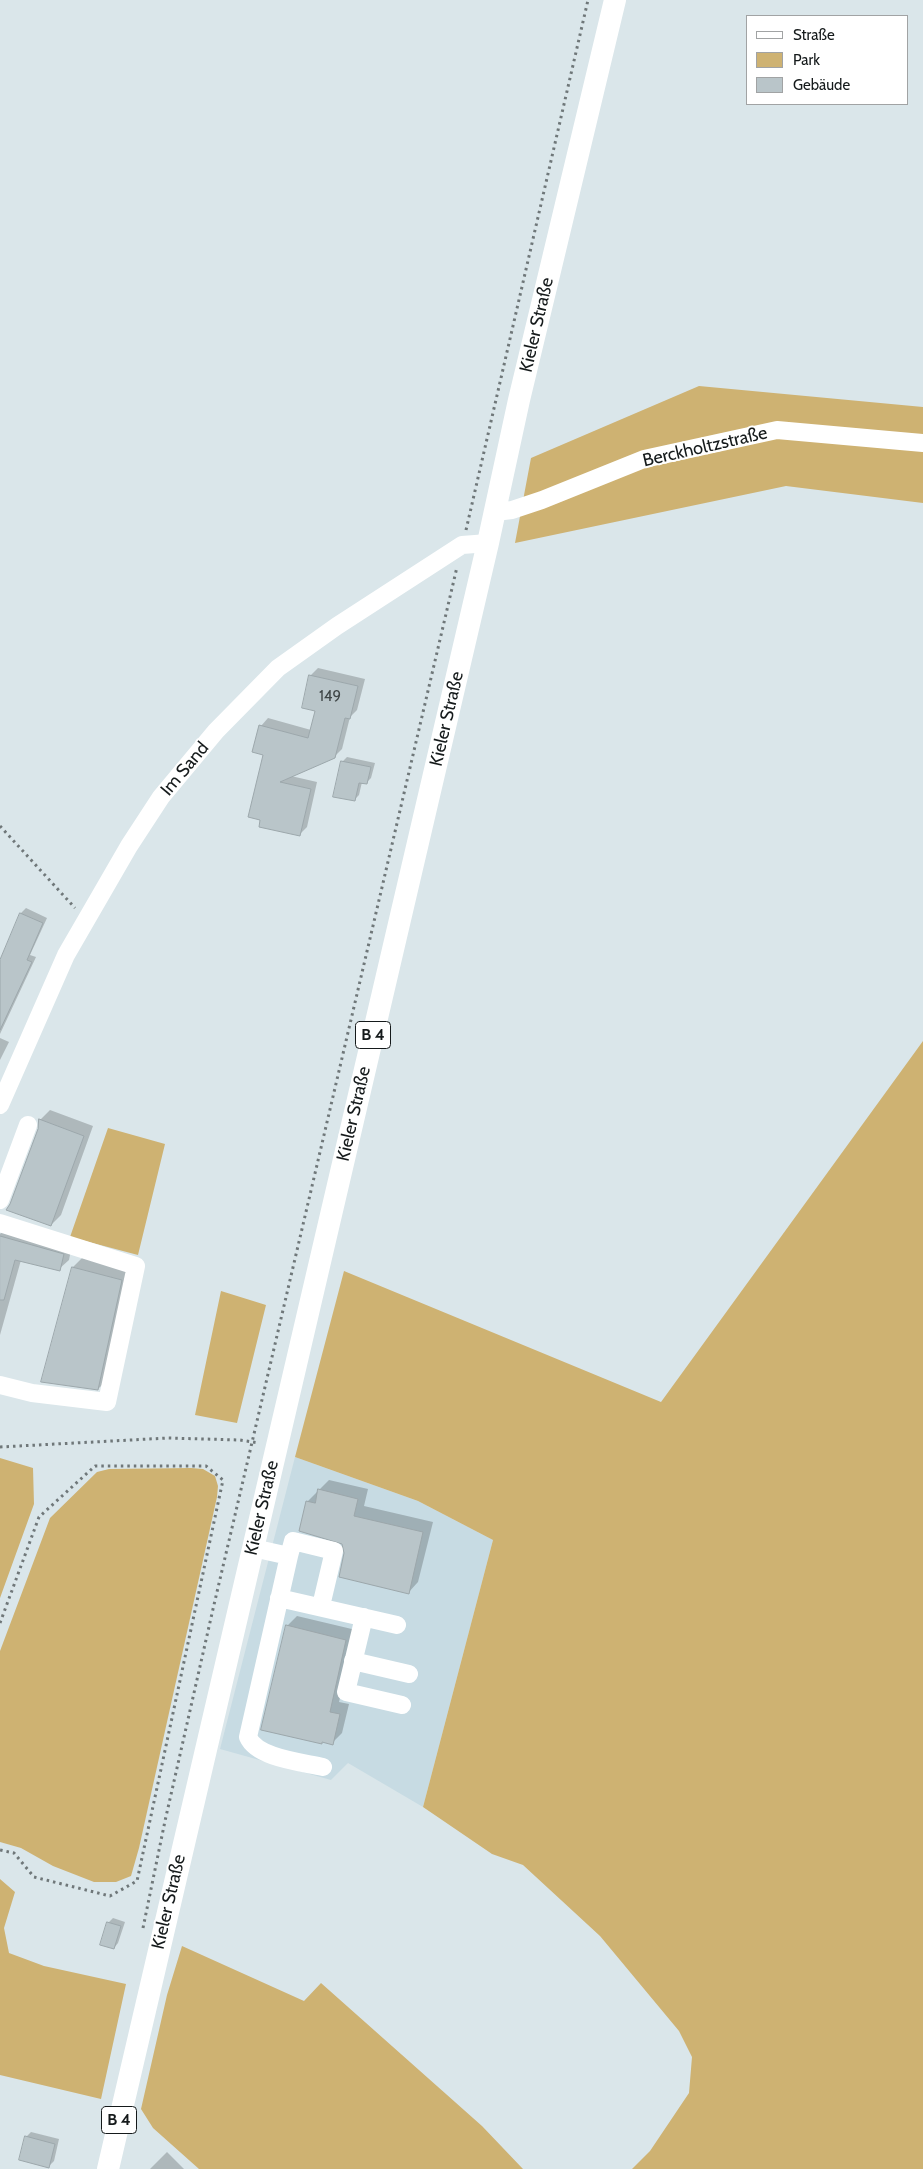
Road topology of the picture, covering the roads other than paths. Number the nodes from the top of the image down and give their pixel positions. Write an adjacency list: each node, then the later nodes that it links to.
1 (615, 0): 3 (main road, Kieler Straße / B 4)
2 (923, 443): 3 (street, Berckholtzstraße)
3 (495, 512): 4 (main road, Kieler Straße / B 4)
4 (488, 543): 5 (street, Im Sand); 10 (main road, Kieler Straße / B 4)
5 (0, 1105)
6 (28, 1125): 7 (street)
7 (0, 1200)
8 (0, 1223): 9 (street)
9 (0, 1385)
10 (253, 1548): 11 (street); 20 (main road, Kieler Straße / B 4)
11 (289, 1556): 12 (street); 13 (street)
12 (279, 1598): 13 (street); 19 (street)
13 (321, 1606): 14 (street)
14 (364, 1617): 15 (street); 16 (street)
15 (397, 1625)
16 (353, 1661): 17 (street); 18 (street)
17 (409, 1674)
18 (402, 1704)
19 (323, 1768)
20 (108, 2169)

